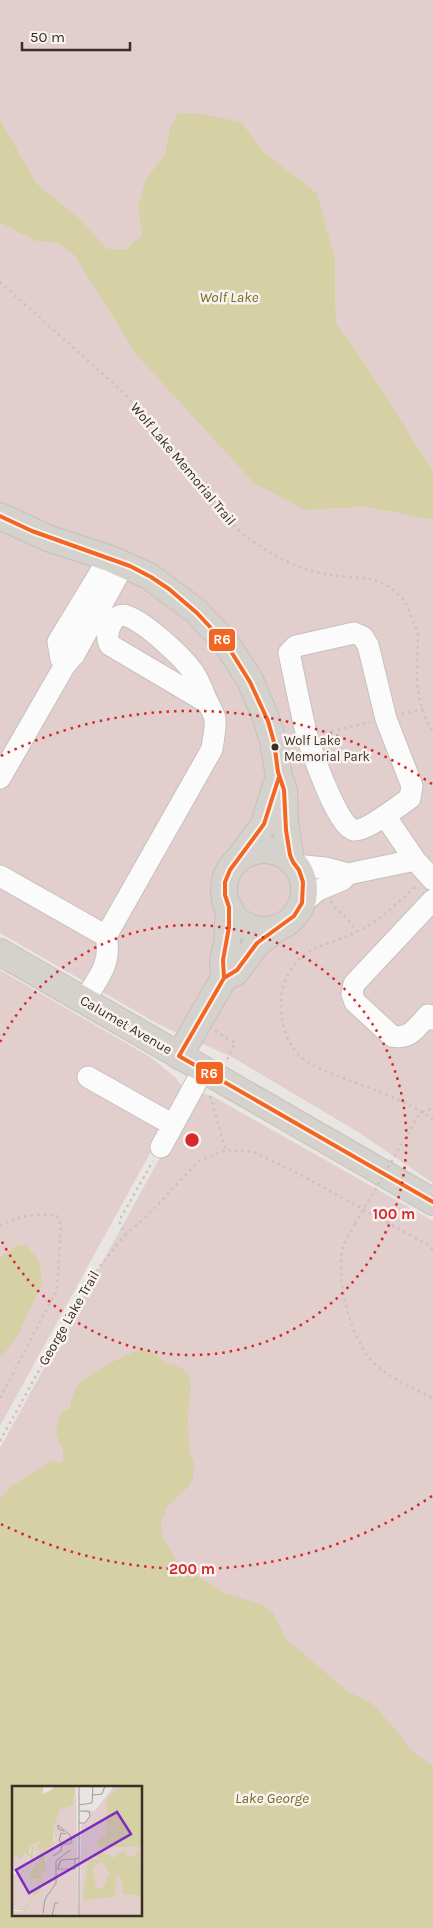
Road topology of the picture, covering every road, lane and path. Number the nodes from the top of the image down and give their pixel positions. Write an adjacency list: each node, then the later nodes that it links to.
1 (0, 282): 5 (path, Wolf Lake Memorial Trail)
2 (0, 516): 3 (main road)
3 (117, 561): 9 (main road); 10 (lane)
4 (208, 703): 4 (lane); 24 (lane)
5 (422, 709): 6 (path); 7 (path, Wolf Lake Memorial Trail)
6 (386, 719): 8 (path); 8 (lane); 11 (lane)
7 (433, 731)
8 (308, 737): 11 (lane)
9 (279, 777): 12 (main road); 14 (main road)
10 (0, 778)
11 (385, 816): 13 (lane)
12 (238, 860): 14 (main road); 21 (main road)
13 (415, 860): 15 (lane); 17 (lane)
14 (293, 863): 15 (lane); 20 (main road)
15 (348, 874): 18 (lane)
16 (0, 876): 24 (lane)
17 (433, 880)
18 (324, 887): 20 (lane); 23 (path)
19 (433, 900): 28 (lane)
20 (301, 904): 22 (main road)
21 (228, 907): 22 (main road); 26 (main road)
22 (279, 927): 26 (main road)
23 (356, 932)
24 (106, 936): 27 (lane)
25 (0, 952): 27 (main road, Calumet Avenue)
26 (224, 978): 29 (main road)
27 (84, 1001): 29 (main road, Calumet Avenue)
28 (433, 1019)
29 (179, 1056): 31 (main road, Calumet Avenue)
30 (88, 1077): 35 (lane)
31 (206, 1082): 35 (lane); 37 (path); 38 (main road, Calumet Avenue)
32 (433, 1108): 33 (path)
33 (422, 1112): 34 (path); 43 (path, bridge)
34 (433, 1120)
35 (173, 1125): 36 (lane)
36 (161, 1147): 40 (path)
37 (226, 1150): 40 (path, George Lake Trail); 41 (path)
38 (433, 1202)
39 (0, 1226): 42 (path)
40 (126, 1235): 44 (path, George Lake Trail)
41 (433, 1250)
42 (0, 1398)
43 (433, 1398)
44 (0, 1441)

